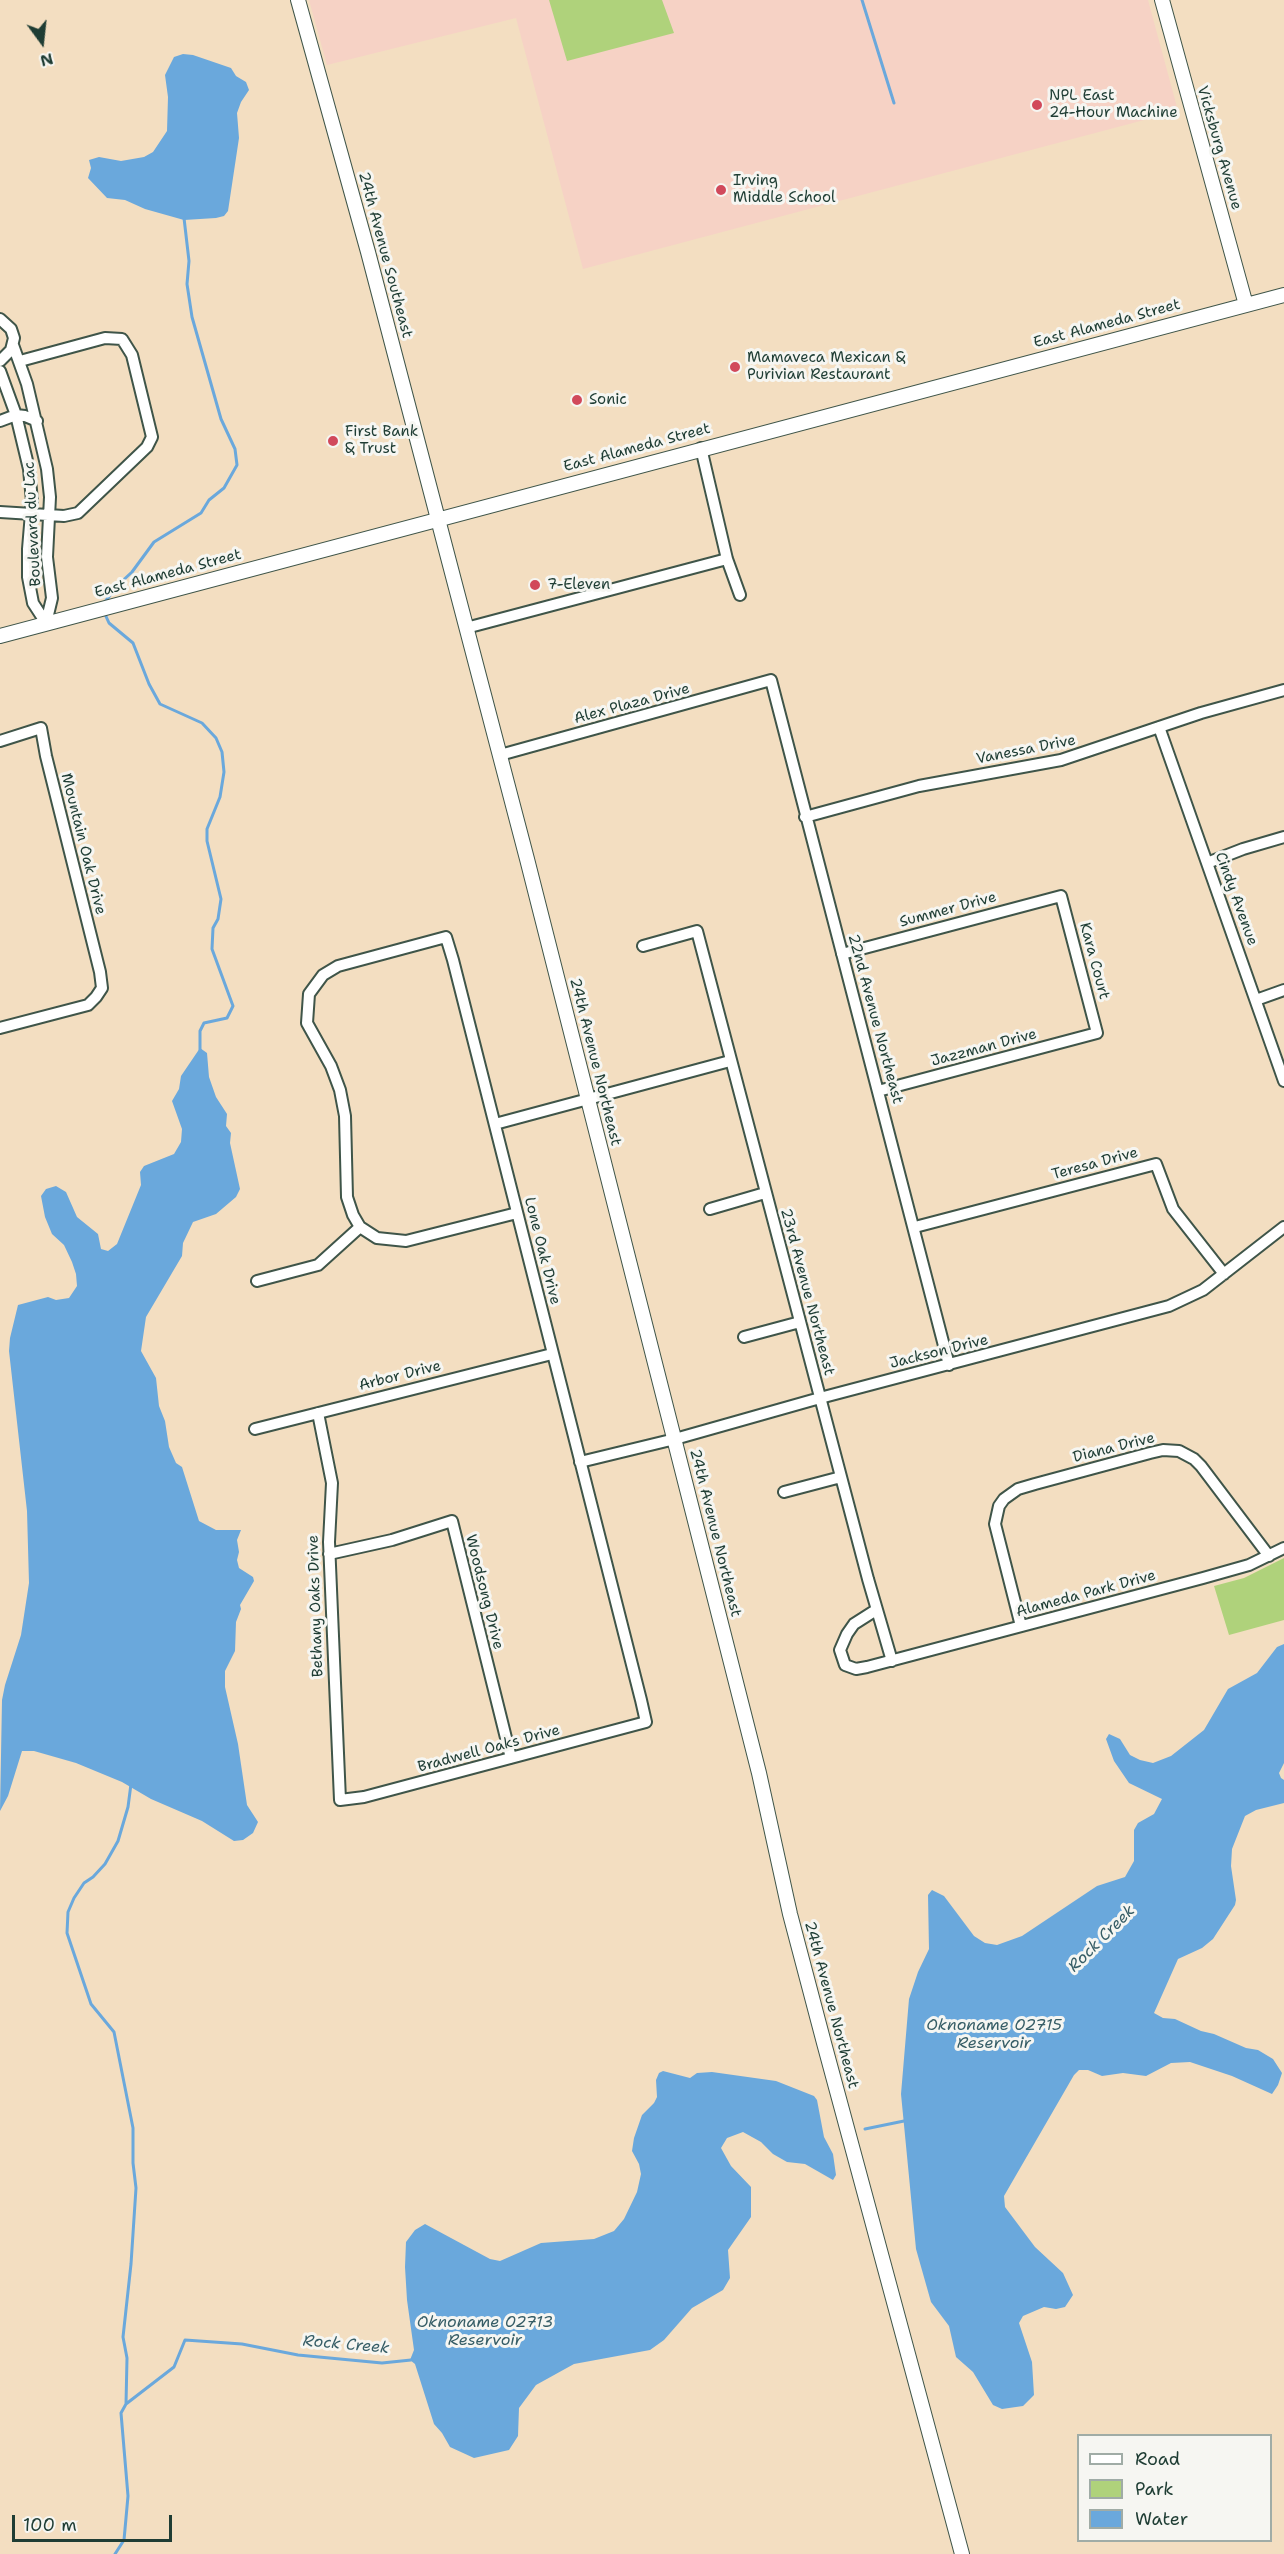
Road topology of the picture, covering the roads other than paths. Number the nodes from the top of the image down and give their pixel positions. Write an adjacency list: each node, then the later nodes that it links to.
1 (298, 0): 17 (street, 24th Avenue Southeast)
2 (1162, 0): 4 (street, Vicksburg Avenue)
3 (1284, 295): 4 (street, East Alameda Street)
4 (1246, 305): 13 (street, East Alameda Street)
5 (0, 319): 6 (street, Boulevard du Lac)
6 (13, 345): 7 (street); 8 (street, Boulevard du Lac)
7 (0, 361)
8 (20, 361): 11 (street, Boulevard du Lac); 16 (street)
9 (0, 371): 10 (street, Boulevard du Lac)
10 (16, 415): 11 (street); 12 (street); 15 (street, Boulevard du Lac)
11 (37, 421): 16 (street, Boulevard du Lac)
12 (0, 422)
13 (701, 448): 17 (street, East Alameda Street); 18 (street)
14 (0, 512): 15 (street, Boulevard du Lac)
15 (31, 515): 16 (street); 20 (street, Boulevard du Lac)
16 (49, 516): 20 (street, Boulevard du Lac)
17 (438, 520): 20 (street, East Alameda Street); 21 (street, 24th Avenue Northeast)
18 (727, 559): 19 (street); 21 (street)
19 (740, 595)
20 (46, 623): 22 (street, East Alameda Street)
21 (466, 628): 27 (street, 24th Avenue Northeast)
22 (0, 636)
23 (771, 680): 27 (street, Alex Plaza Drive); 28 (street, 22nd Avenue Northeast)
24 (1284, 690): 25 (street, Vanessa Drive)
25 (1159, 727): 28 (street, Vanessa Drive); 30 (street, Cindy Avenue)
26 (0, 741): 36 (street, Mountain Oak Drive)
27 (500, 755): 41 (street, 24th Avenue Northeast)
28 (805, 817): 33 (street, 22nd Avenue Northeast)
29 (1284, 837): 30 (street)
30 (1207, 863): 35 (street, Cindy Avenue)
31 (1061, 896): 33 (street, Summer Drive); 37 (street, Kara Court)
32 (643, 946): 38 (street, 23rd Avenue Northeast)
33 (842, 954): 40 (street, 22nd Avenue Northeast)
34 (1284, 990): 35 (street)
35 (1256, 1000): 39 (street, Cindy Avenue)
36 (0, 1028)
37 (1097, 1033): 40 (street, Jazzman Drive)
38 (730, 1061): 41 (street); 43 (street, 23rd Avenue Northeast)
39 (1284, 1081)
40 (878, 1091): 47 (street, 22nd Avenue Northeast)
41 (588, 1100): 42 (street); 58 (street, 24th Avenue Northeast)
42 (495, 1124): 45 (street, Lone Oak Drive); 46 (street, Lone Oak Drive)
43 (765, 1193): 44 (street); 51 (street, 23rd Avenue Northeast)
44 (710, 1209)
45 (517, 1213): 46 (street); 53 (street, Lone Oak Drive)
46 (360, 1227): 50 (street)
47 (915, 1227): 49 (street, Teresa Drive); 54 (street, 22nd Avenue Northeast)
48 (1284, 1227): 49 (street, Jackson Drive)
49 (1224, 1274): 54 (street, Jackson Drive)
50 (257, 1281)
51 (800, 1322): 52 (street); 55 (street, 23rd Avenue Northeast)
52 (744, 1337)
53 (552, 1354): 56 (street, Arbor Drive); 59 (street, Lone Oak Drive)
54 (949, 1365): 55 (street, Jackson Drive)
55 (820, 1398): 58 (street, Jackson Drive); 60 (street, 23rd Avenue Northeast)
56 (318, 1413): 57 (street, Arbor Drive); 63 (street, Bethany Oaks Drive)
57 (255, 1429)
58 (675, 1439): 59 (street, Jackson Drive); 71 (street, 24th Avenue Northeast)
59 (580, 1462): 68 (street, Lone Oak Drive)
60 (841, 1477): 61 (street); 65 (street, 23rd Avenue Northeast)
61 (784, 1492)
62 (1284, 1548): 64 (street, Alameda Park Drive)
63 (329, 1554): 69 (street, Woodsong Drive); 70 (street, Bethany Oaks Drive)
64 (1269, 1556): 66 (street, Alameda Park Drive); 66 (street, Diana Drive)
65 (876, 1610): 67 (street, 23rd Avenue Northeast); 67 (street, Alameda Park Drive)
66 (1021, 1626): 67 (street, Alameda Park Drive)
67 (892, 1661)
68 (646, 1722): 69 (street, Bradwell Oaks Drive)
69 (511, 1758): 70 (street, Bradwell Oaks Drive)
70 (340, 1800)
71 (962, 2554)

